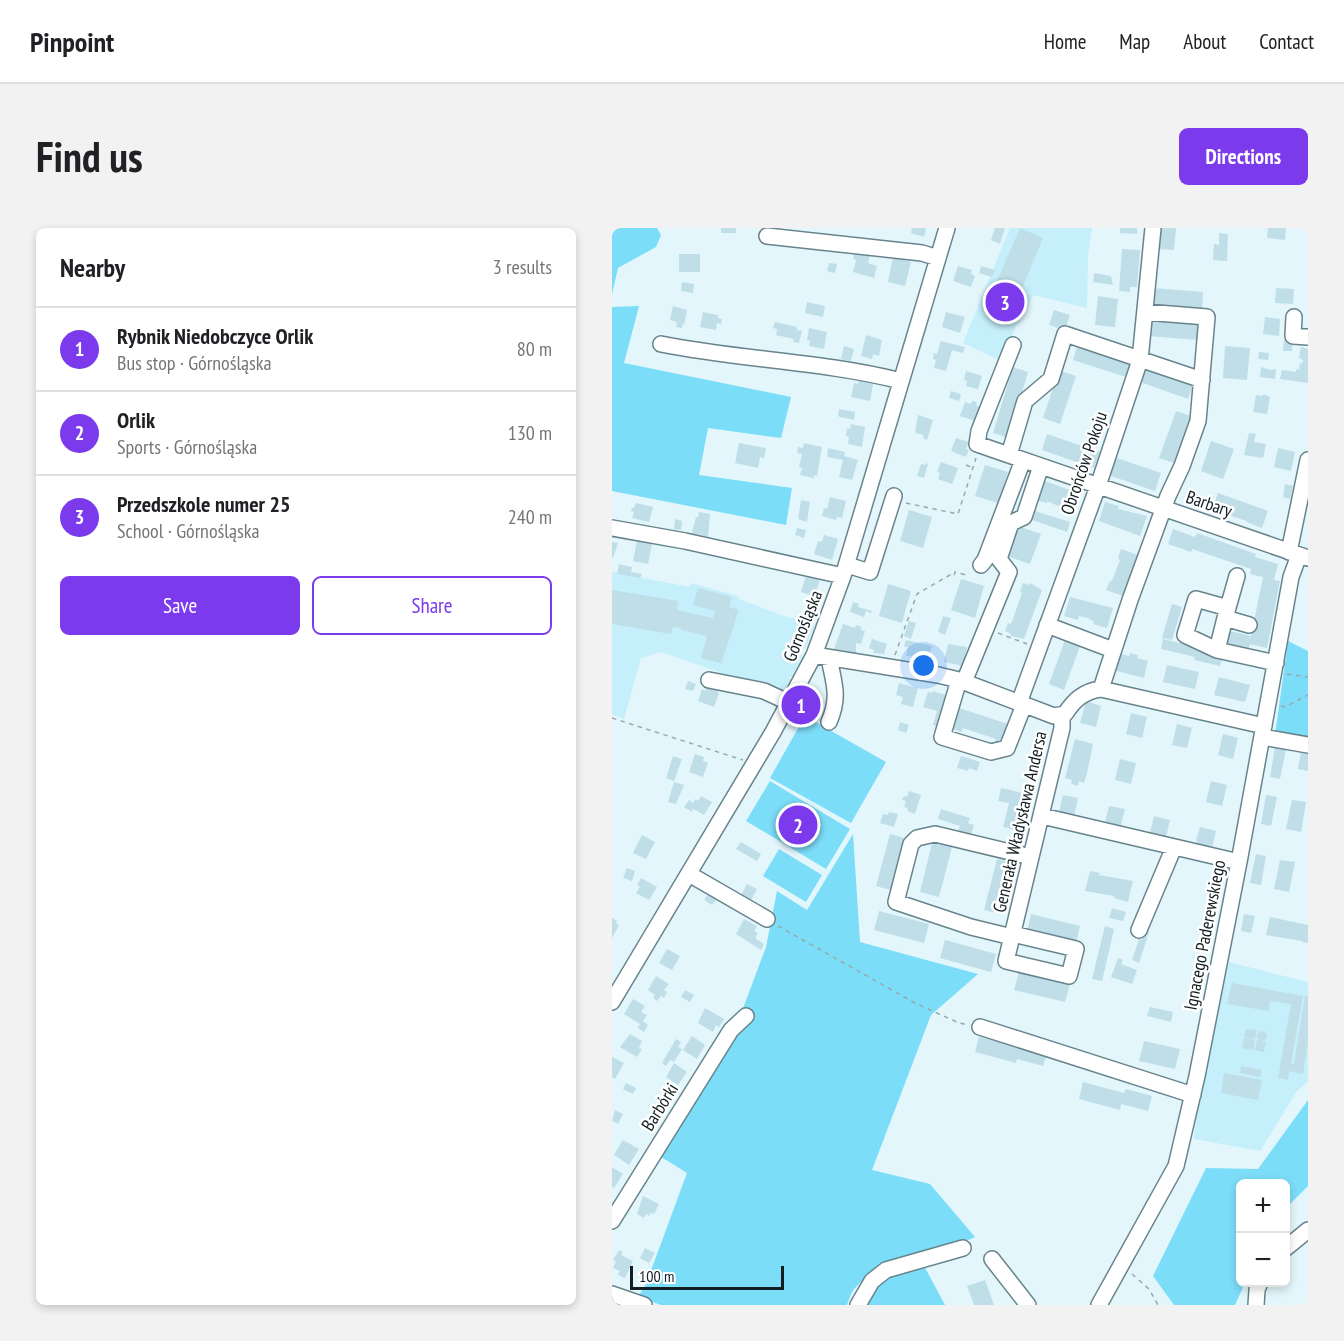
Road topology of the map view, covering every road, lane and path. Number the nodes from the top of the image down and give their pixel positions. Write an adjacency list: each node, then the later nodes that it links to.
1 (947, 228): 4 (street, Górnośląska)
2 (1153, 228): 5 (street, Obrońców Pokoju)
3 (767, 236): 4 (street)
4 (938, 258): 12 (street, Górnośląska)
5 (1145, 312): 10 (street, Obrońców Pokoju); 11 (street)
6 (1294, 317): 7 (street)
7 (1308, 337)
8 (661, 344): 12 (street)
9 (1013, 345): 13 (street)
10 (1140, 360): 11 (street); 14 (street); 19 (street, Obrońców Pokoju)
11 (1202, 380): 21 (street)
12 (901, 381): 25 (street, Górnośląska)
13 (979, 445): 14 (street, Barbary); 18 (path)
14 (1016, 457): 17 (street, Barbary); 24 (street)
15 (1308, 460): 23 (street, Ignacego Paderewskiego)
16 (966, 465): 18 (path)
17 (1041, 466): 19 (street, Barbary); 30 (street)
18 (973, 468): 20 (path)
19 (1098, 486): 21 (street, Barbary); 28 (street, Obrońców Pokoju)
20 (894, 498): 25 (street)
21 (1163, 508): 23 (street, Barbary); 32 (street)
22 (612, 528): 25 (street)
23 (1299, 555): 36 (street, Ignacego Paderewskiego)
24 (981, 565): 37 (path)
25 (845, 571): 35 (street, Górnośląska)
26 (1237, 576): 27 (street)
27 (1226, 613): 29 (street); 33 (street); 33 (street)
28 (1047, 625): 31 (street, Obrońców Pokoju); 32 (street)
29 (1249, 625)
30 (987, 628): 31 (path); 41 (street)
31 (1039, 648): 45 (street, Obrońców Pokoju)
32 (1113, 650): 42 (street)
33 (1217, 650): 36 (street)
34 (798, 654): 35 (path)
35 (814, 655): 37 (street, Generała Władysława Andersa); 44 (street, Górnośląska); 49 (street)
36 (1276, 663): 50 (street, Ignacego Paderewskiego)
37 (891, 668): 41 (street, Generała Władysława Andersa)
38 (1296, 676): 39 (path)
39 (1308, 677)
40 (709, 680): 44 (street)
41 (962, 681): 45 (street, Generała Władysława Andersa); 45 (street, Obrońców Pokoju)
42 (1101, 689): 47 (street, Generała Władysława Andersa); 50 (street)
43 (1308, 695): 46 (path)
44 (790, 703): 52 (street, Górnośląska)
45 (1021, 704): 47 (street, Generała Władysława Andersa)
46 (1285, 707)
47 (1062, 716): 53 (street, Generała Władysława Andersa)
48 (612, 718): 52 (path)
49 (829, 722)
50 (1263, 731): 51 (street); 56 (street, Ignacego Paderewskiego)
51 (1308, 745)
52 (754, 765): 57 (street, Górnośląska)
53 (1042, 816): 54 (street); 55 (street, Generała Władysława Andersa)
54 (1174, 847): 56 (street); 59 (street)
55 (1031, 856): 55 (street, Generała Władysława Andersa)
56 (1239, 862): 63 (street, Ignacego Paderewskiego)
57 (689, 874): 58 (street); 60 (street, Górnośląska)
58 (767, 919): 62 (path)
59 (1139, 930)
60 (612, 1002)
61 (746, 1016): 64 (street, Barbórki)
62 (980, 1027): 63 (street)
63 (1193, 1095): 69 (street, Ignacego Paderewskiego)
64 (612, 1221)
65 (1308, 1230): 66 (street)
66 (1290, 1245)
67 (963, 1248): 73 (street)
68 (992, 1259): 74 (street)
69 (1120, 1267): 75 (street, Ignacego Paderewskiego); 76 (path)
70 (1258, 1287): 77 (street)
71 (616, 1299): 72 (street)
72 (644, 1305)
73 (858, 1305)
74 (1028, 1305)
75 (1100, 1305)
76 (1158, 1305)
77 (1256, 1305)

